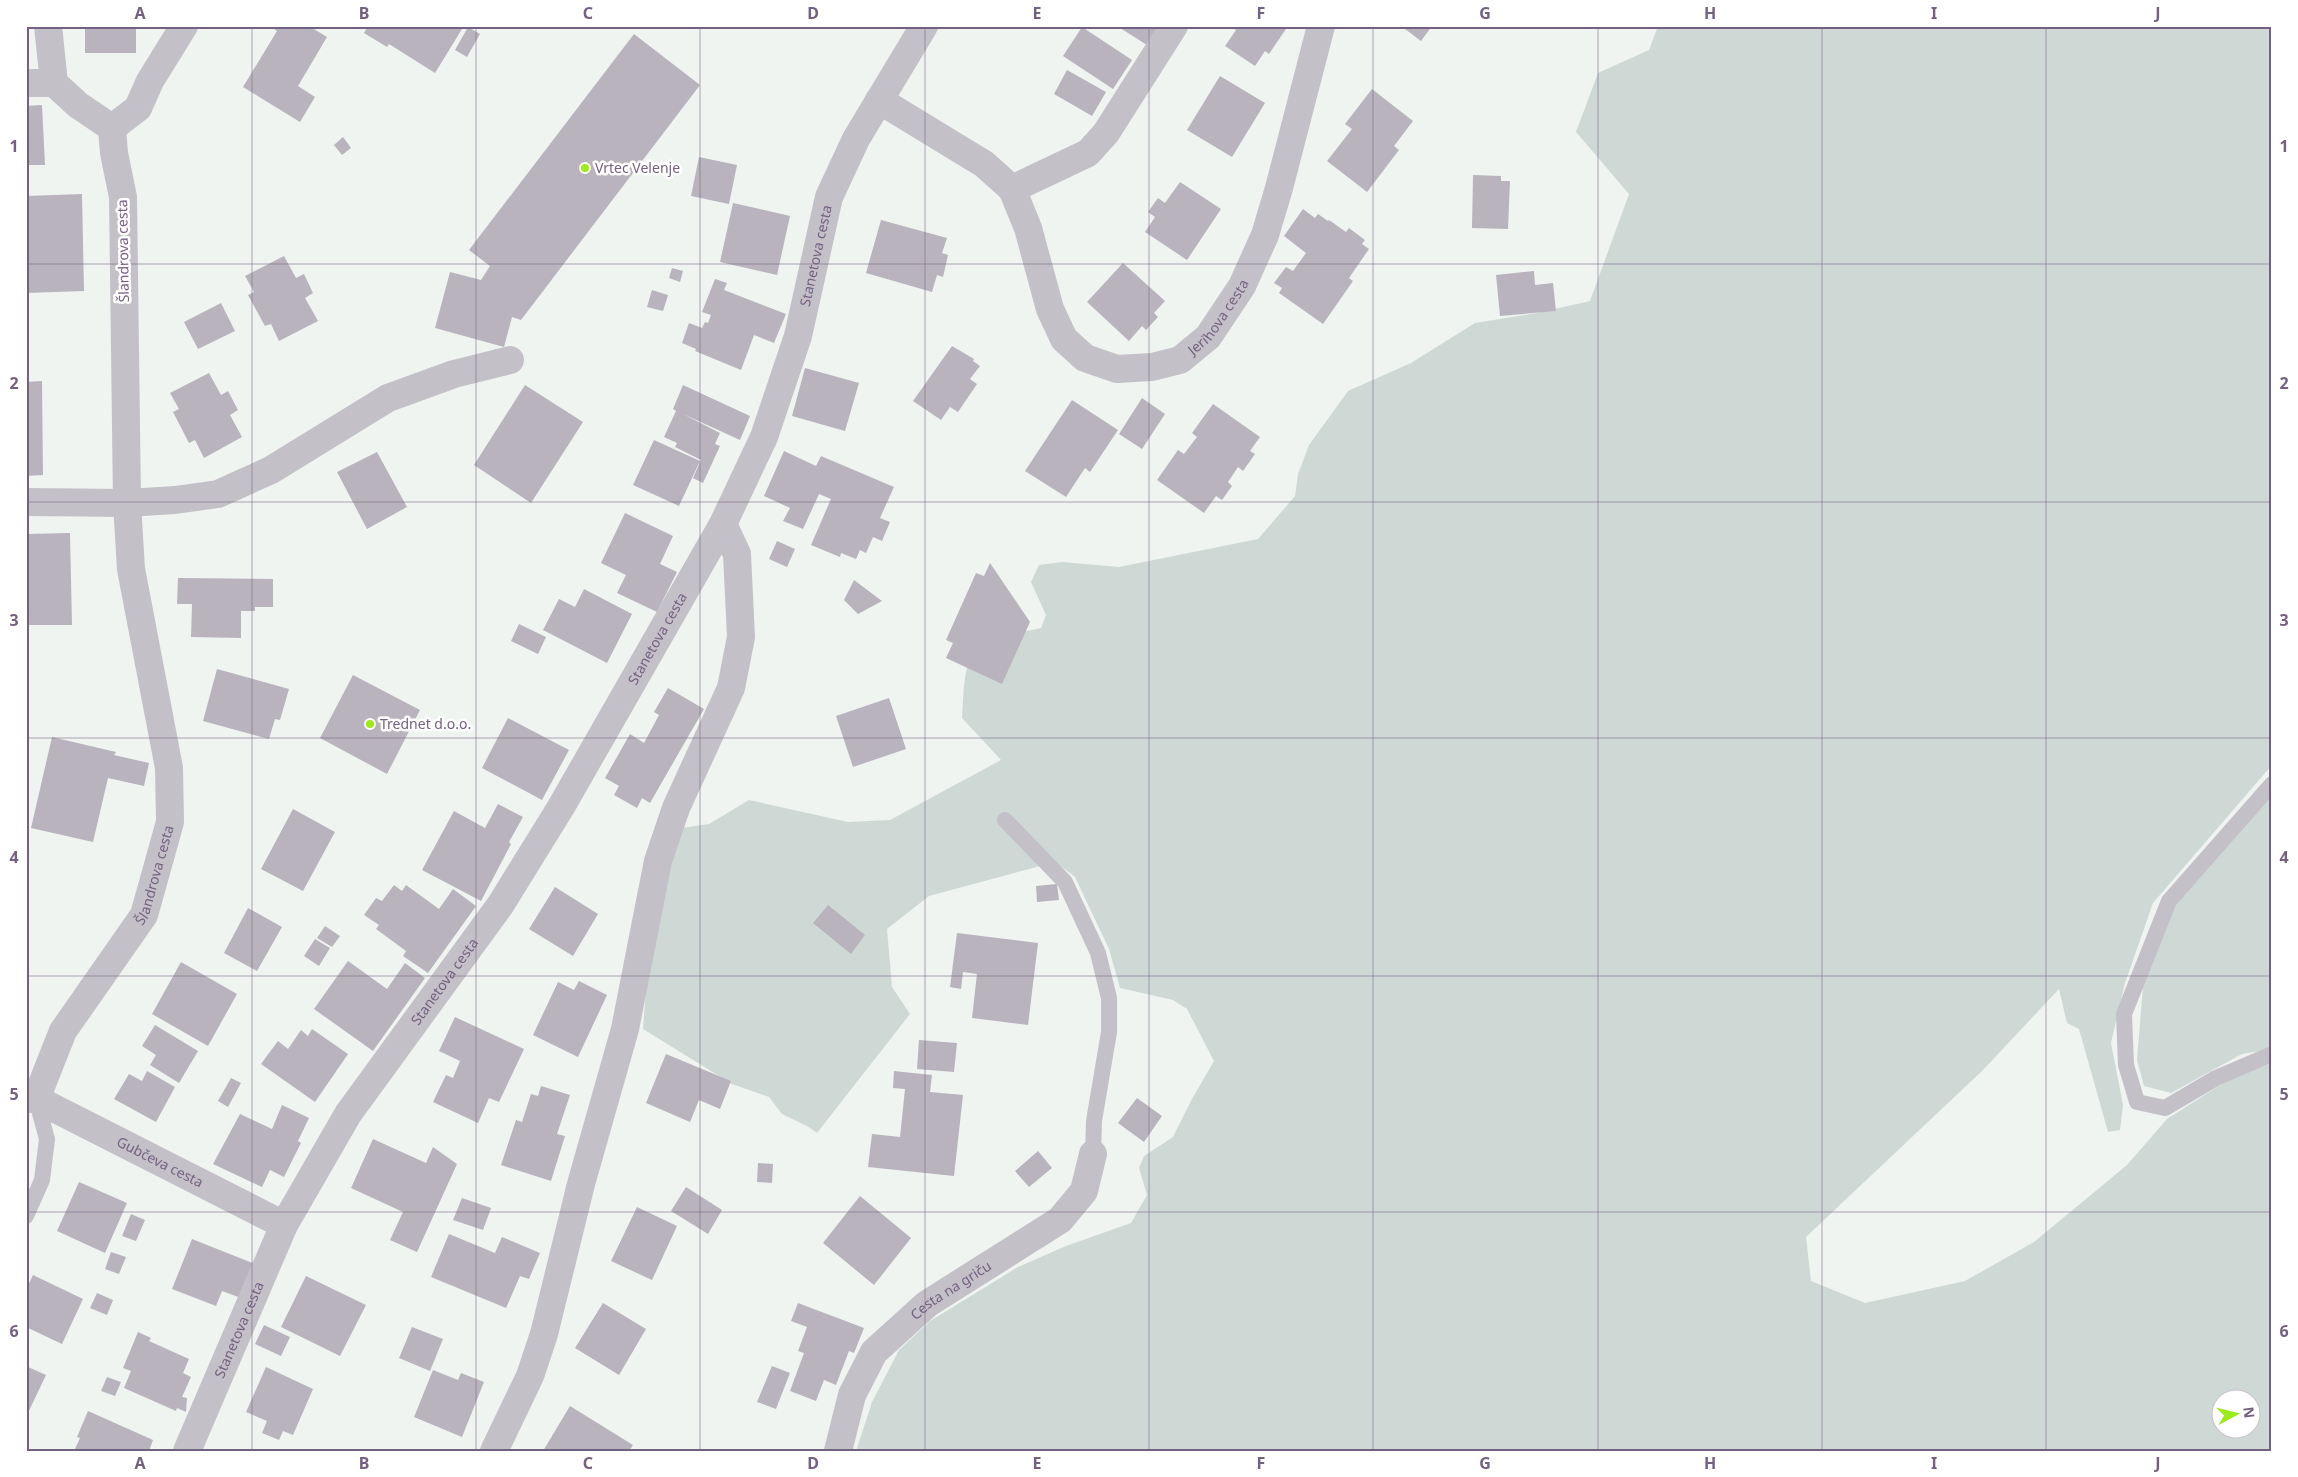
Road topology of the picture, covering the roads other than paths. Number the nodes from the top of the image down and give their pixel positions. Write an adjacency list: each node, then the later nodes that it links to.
1 (48, 26): 7 (street)
2 (184, 26): 9 (street)
3 (924, 26): 8 (street, Stanetova cesta)
4 (1174, 26): 10 (street)
5 (1321, 26): 10 (street, Jerihova cesta)
6 (26, 83): 7 (street)
7 (54, 83): 9 (street)
8 (880, 100): 10 (street, Jerihova cesta); 14 (street, Stanetova cesta)
9 (112, 128): 13 (street, Šlandrova cesta)
10 (1012, 189)
11 (510, 360): 13 (street)
12 (26, 502): 13 (street)
13 (127, 502): 18 (street, Šlandrova cesta)
14 (723, 524): 21 (street, Stanetova cesta); 23 (street)
15 (2272, 784): 17 (lane)
16 (1005, 820): 19 (lane)
17 (2272, 1054)
18 (31, 1099): 20 (lane); 21 (street, Gubčeva cesta)
19 (1093, 1154): 24 (street, Cesta na griču)
20 (26, 1216)
21 (284, 1225): 22 (street, Stanetova cesta)
22 (187, 1451)
23 (494, 1451)
24 (838, 1451)

